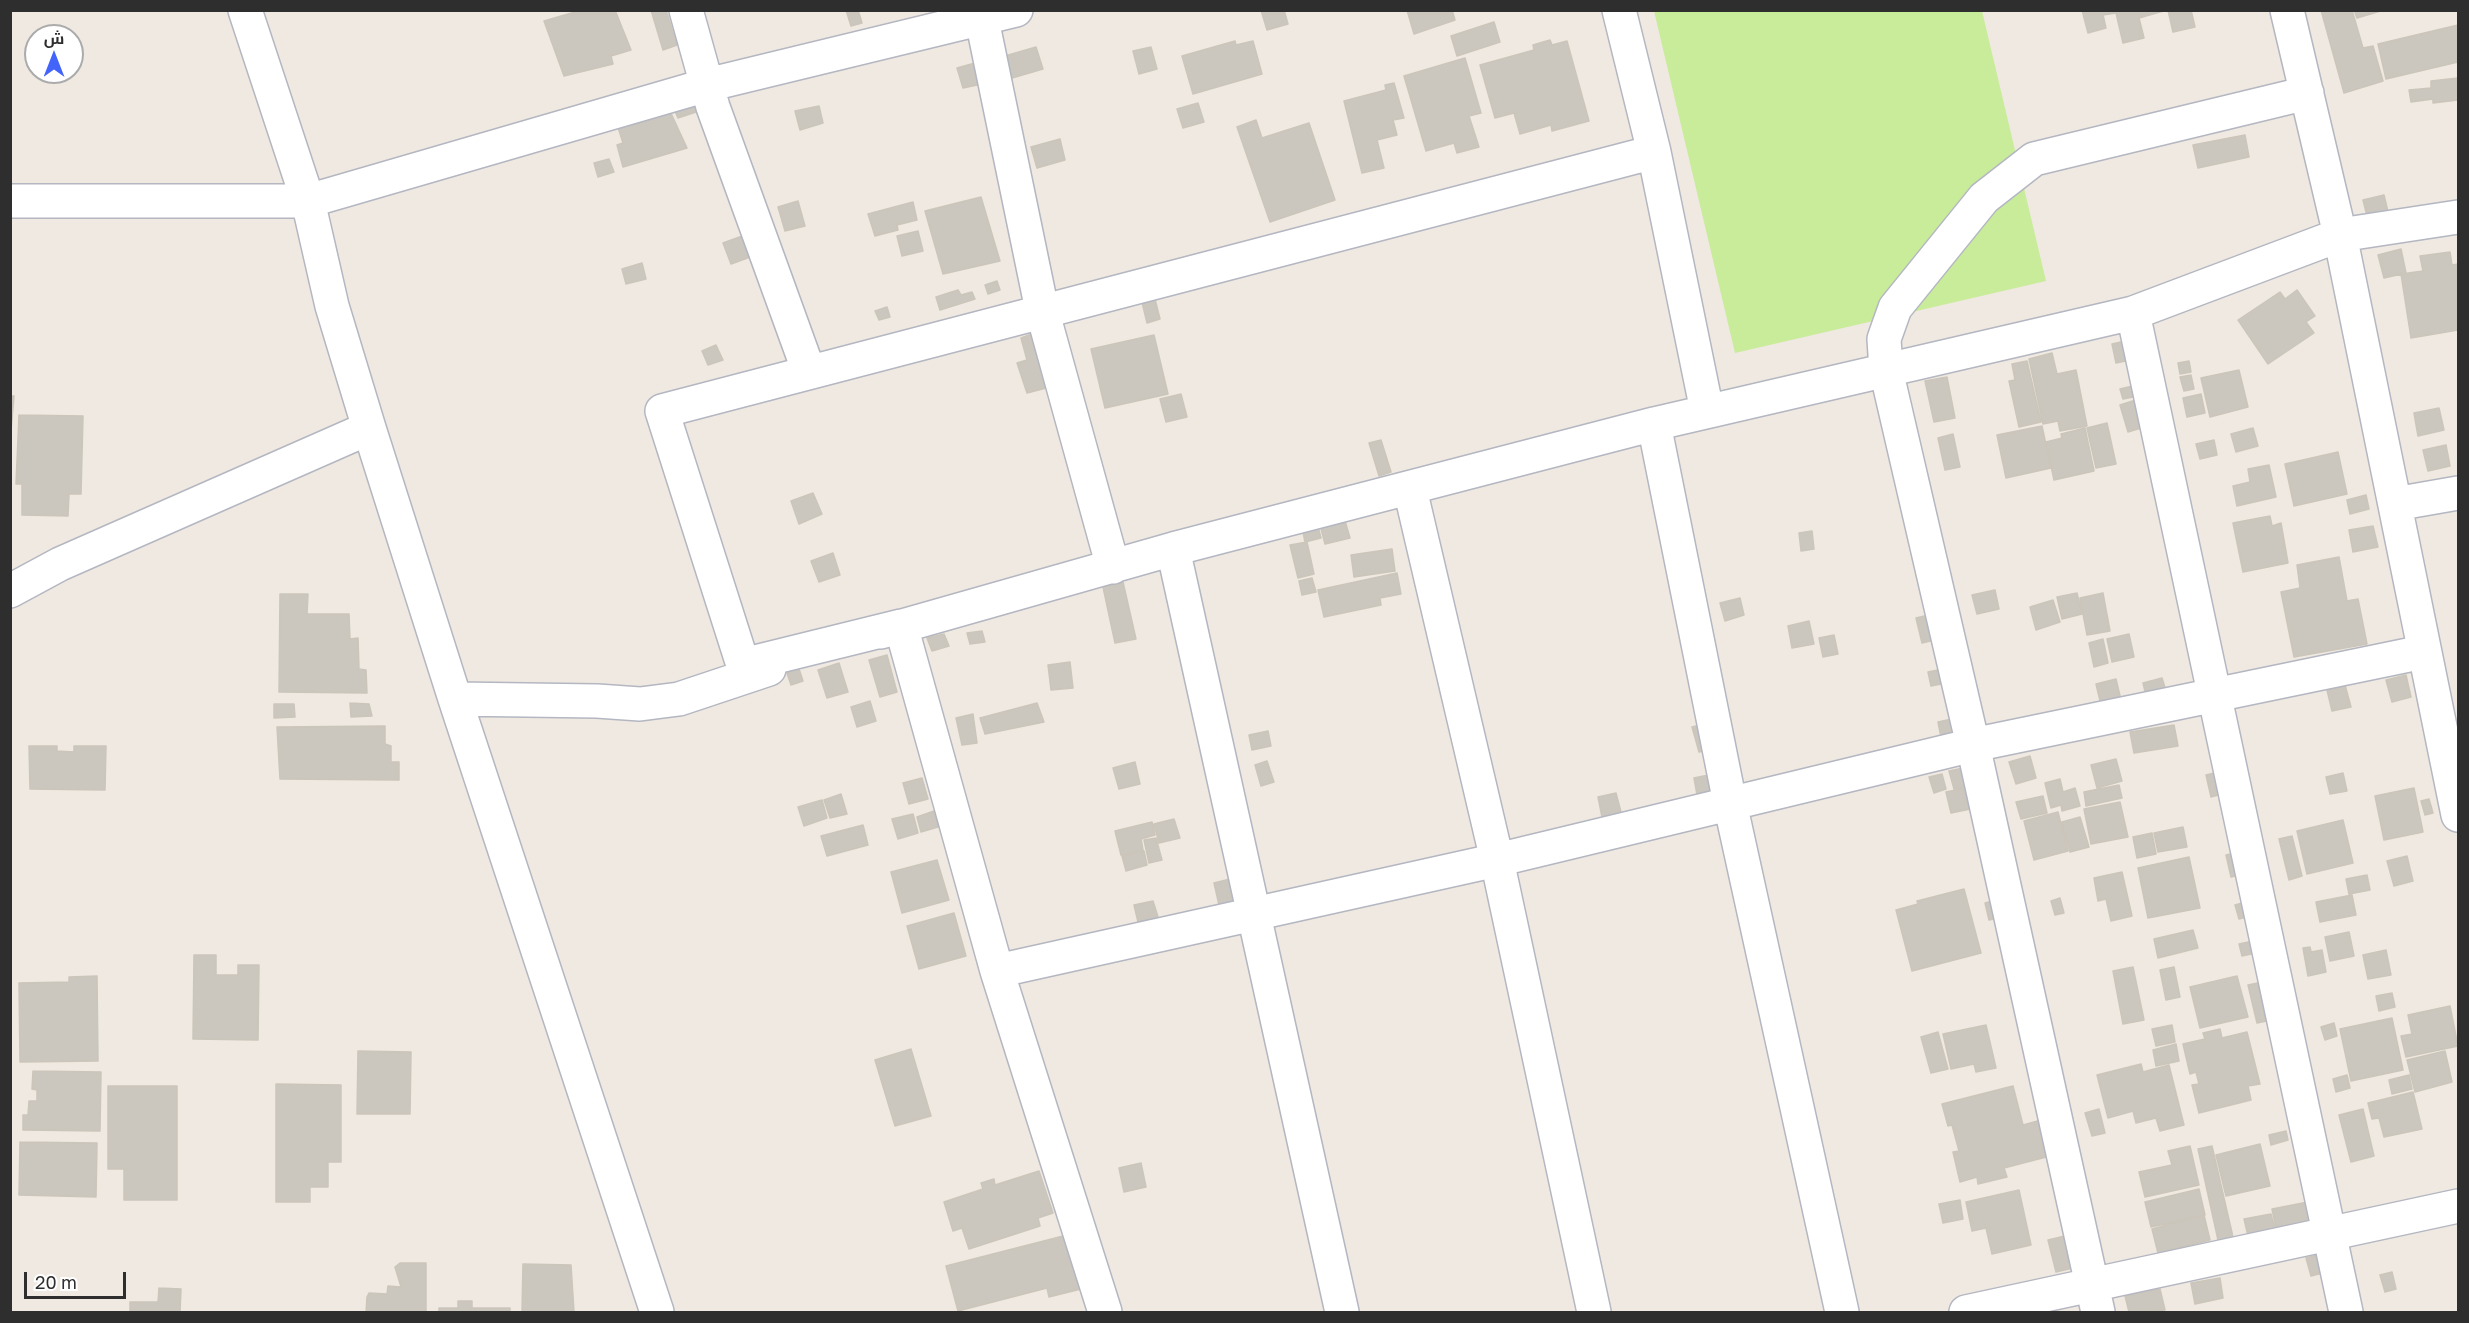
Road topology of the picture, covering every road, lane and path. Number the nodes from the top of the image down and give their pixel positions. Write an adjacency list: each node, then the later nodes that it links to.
1 (245, 10): 11 (street)
2 (686, 10): 7 (street)
3 (1016, 10): 6 (street)
4 (1618, 10): 9 (street)
5 (2287, 10): 8 (street)
6 (981, 14): 7 (street); 14 (street)
7 (707, 85): 11 (street); 17 (street)
8 (2307, 93): 13 (street); 16 (street)
9 (1654, 152): 14 (street); 18 (street)
10 (10, 201): 11 (street)
11 (308, 201): 20 (street)
12 (2458, 217): 13 (street)
13 (2340, 235): 15 (street); 23 (street)
14 (1042, 310): 17 (street); 25 (street)
15 (2133, 313): 16 (street); 29 (street)
16 (1886, 370): 18 (street); 32 (street)
17 (809, 372): 27 (street)
18 (1707, 411): 19 (street)
19 (1654, 424): 21 (street); 33 (street)
20 (369, 428): 26 (street); 30 (street)
21 (1410, 489): 24 (street); 35 (street)
22 (2458, 493): 23 (street)
23 (2395, 504): 28 (street)
24 (1173, 549): 25 (street); 36 (street)
25 (1113, 567): 27 (street)
26 (10, 591)
27 (901, 626): 30 (street); 37 (street)
28 (2423, 652): 29 (street); 31 (street)
29 (2216, 697): 32 (street); 39 (street)
30 (455, 699): 41 (street)
31 (2451, 743): 34 (street)
32 (1974, 745): 33 (street); 40 (street)
33 (1730, 804): 35 (street); 45 (street)
34 (2458, 815)
35 (1497, 860): 36 (street); 44 (street)
36 (1255, 914): 37 (street); 43 (street)
37 (998, 971): 42 (street)
38 (2458, 1206): 39 (street)
39 (2328, 1235): 40 (street); 47 (street)
40 (2095, 1298): 46 (street)
41 (657, 1312)
42 (1105, 1312)
43 (1342, 1312)
44 (1594, 1312)
45 (1842, 1312)
46 (1966, 1312)
47 (2346, 1312)

